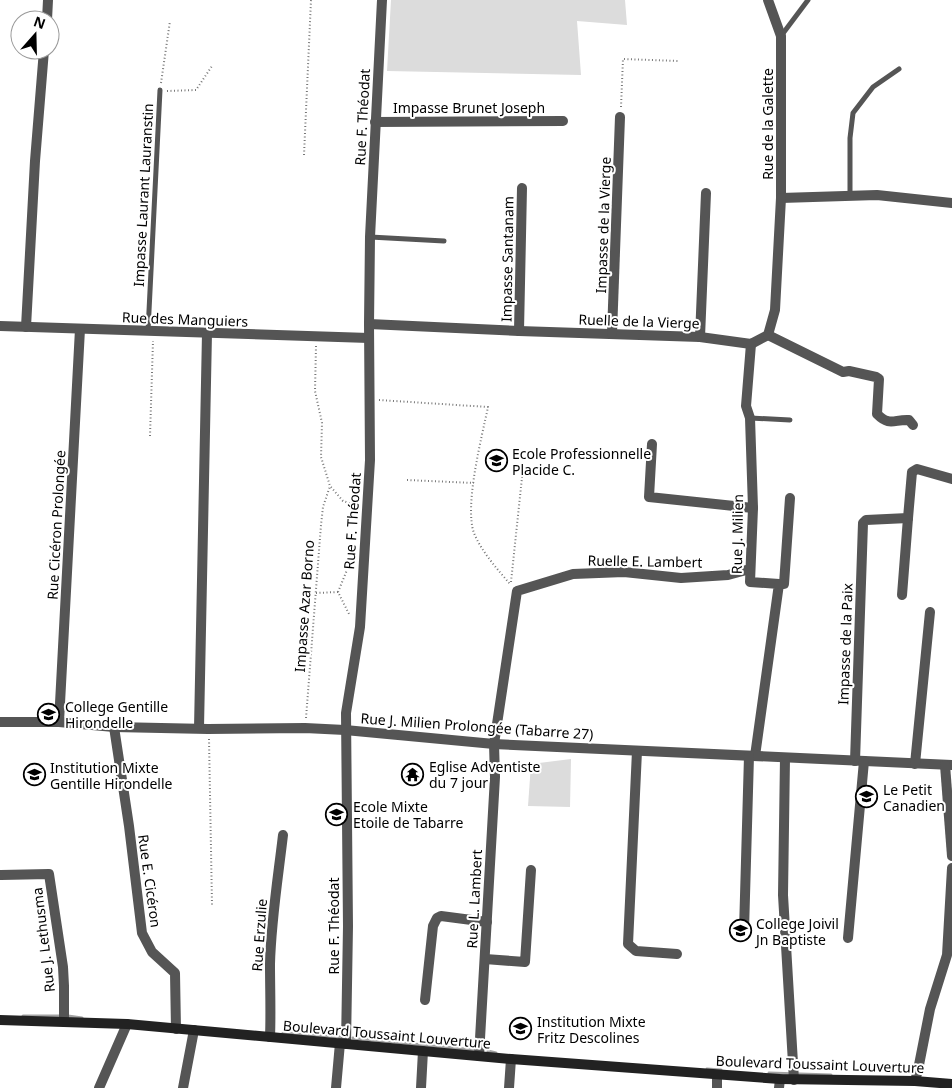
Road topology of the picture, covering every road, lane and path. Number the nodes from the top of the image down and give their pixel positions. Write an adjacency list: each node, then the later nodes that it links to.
1 (311, 0): 15 (path)
2 (382, 0): 14 (street, Rue F. Théodat)
3 (768, 0): 6 (street, Rue de la Galette)
4 (808, 0): 6 (lane)
5 (170, 21): 11 (path)
6 (781, 36): 19 (street, Rue de la Galette)
7 (43, 60): 25 (street)
8 (679, 61): 12 (path)
9 (212, 66): 11 (path)
10 (899, 69): 18 (lane)
11 (160, 90): 27 (lane, Impasse Laurant Lauranstin)
12 (620, 117): 30 (street, Impasse de la Vierge)
13 (563, 121): 14 (street, Impasse Brunet Joseph)
14 (375, 122): 21 (street, Rue F. Théodat)
15 (304, 156)
16 (522, 188): 28 (street, Impasse Santanam)
17 (706, 193): 33 (street)
18 (850, 196): 19 (street, Rue de la Galette); 20 (street, Rue de la Galette)
19 (781, 198): 31 (street)
20 (952, 203)
21 (370, 237): 22 (lane); 23 (street, Rue F. Théodat)
22 (444, 241)
23 (368, 324): 28 (street, Ruelle de la Vierge); 34 (street, Rue F. Théodat)
24 (0, 326): 25 (street, Rue des Manguiers)
25 (26, 327): 26 (street, Rue des Manguiers)
26 (80, 329): 27 (street, Rue des Manguiers); 60 (street, Rue Cicéron Prolongée)
27 (150, 331): 29 (street, Rue des Manguiers); 40 (path)
28 (519, 331): 30 (street, Ruelle de la Vierge)
29 (207, 333): 32 (street, Rue des Manguiers); 63 (street)
30 (612, 333): 33 (street, Ruelle de la Vierge)
31 (768, 335): 35 (street); 39 (street)
32 (316, 336): 34 (street, Rue des Manguiers); 46 (path)
33 (700, 337): 35 (street, Ruelle de la Vierge)
34 (369, 338): 36 (street, Rue F. Théodat)
35 (751, 344): 37 (street, Rue J. Milien)
36 (370, 399): 45 (path); 49 (street, Rue F. Théodat)
37 (750, 418): 38 (lane); 48 (street, Rue J. Milien)
38 (790, 420)
39 (913, 425)
40 (150, 436)
41 (652, 444): 48 (street)
42 (523, 468): 45 (path)
43 (952, 479): 50 (street)
44 (407, 480): 45 (path)
45 (474, 483)
46 (330, 486): 49 (path); 55 (path, Impasse Azar Borno)
47 (790, 498): 53 (street)
48 (753, 508): 52 (street, Rue J. Milien)
49 (368, 510): 51 (street, Rue F. Théodat)
50 (908, 518): 56 (street); 69 (street, Impasse de la Paix)
51 (364, 552): 54 (path); 58 (street, Rue F. Théodat)
52 (750, 569): 53 (street, Rue J. Milien); 65 (street, Ruelle E. Lambert)
53 (779, 584): 67 (street)
54 (338, 592): 55 (path); 58 (path)
55 (316, 593): 62 (path, Impasse Azar Borno)
56 (902, 595)
57 (930, 612): 70 (street)
58 (360, 627): 64 (street, Rue F. Théodat)
59 (0, 722): 60 (street, Rue J. Milien Prolongée (Tabarre 27))
60 (59, 722): 61 (street, Rue J. Milien Prolongée (Tabarre 27))
61 (114, 727): 63 (street, Rue J. Milien Prolongée (Tabarre 27)); 88 (street, Rue E. Cicéron)
62 (305, 728): 63 (street, Rue J. Milien Prolongée (Tabarre 27)); 64 (street, Rue J. Milien Prolongée (Tabarre 27))
63 (203, 729): 77 (path)
64 (345, 730): 65 (street, Rue J. Milien Prolongée (Tabarre 27)); 91 (street, Rue F. Théodat)
65 (494, 744): 66 (street, Rue J. Milien Prolongée (Tabarre 27)); 78 (street, Rue L. Lambert)
66 (638, 751): 67 (street, Rue J. Milien Prolongée (Tabarre 27)); 81 (street)
67 (752, 756): 68 (street, Rue J. Milien Prolongée (Tabarre 27)); 79 (street)
68 (785, 758): 69 (street, Rue J. Milien Prolongée (Tabarre 27)); 96 (street)
69 (859, 761): 70 (street, Rue J. Milien Prolongée (Tabarre 27)); 80 (street, Impasse de la Paix)
70 (915, 764): 71 (street, Rue J. Milien Prolongée (Tabarre 27))
71 (948, 765): 73 (street)
72 (283, 835): 90 (street, Rue Erzulie)
73 (952, 856)
74 (952, 868): 97 (street)
75 (531, 870): 82 (street)
76 (1, 875): 85 (street, Rue J. Lethusma)
77 (212, 905)
78 (487, 922): 82 (street, Rue L. Lambert); 83 (street)
79 (744, 931)
80 (848, 938)
81 (677, 954)
82 (485, 959): 93 (street, Rue L. Lambert)
83 (425, 1000)
84 (0, 1020): 85 (main road, Boulevard Toussaint Louverture); 87 (street)
85 (64, 1022): 86 (main road, Boulevard Toussaint Louverture)
86 (127, 1024): 88 (main road, Boulevard Toussaint Louverture); 101 (street)
87 (0, 1025)
88 (176, 1029): 89 (main road, Boulevard Toussaint Louverture)
89 (194, 1030): 90 (main road, Boulevard Toussaint Louverture); 102 (street)
90 (270, 1037): 91 (main road, Boulevard Toussaint Louverture)
91 (343, 1044): 92 (main road, Boulevard Toussaint Louverture); 103 (street, Rue F. Théodat)
92 (423, 1051): 93 (main road, Boulevard Toussaint Louverture); 104 (street)
93 (479, 1056): 94 (main road, Boulevard Toussaint Louverture)
94 (511, 1059): 95 (main road, Boulevard Toussaint Louverture); 105 (street)
95 (717, 1074): 98 (main road, Boulevard Toussaint Louverture); 106 (street)
96 (794, 1074): 98 (main road, Boulevard Toussaint Louverture); 100 (main road, Boulevard Toussaint Louverture)
97 (915, 1081): 99 (main road, Boulevard Toussaint Louverture); 100 (main road, Boulevard Toussaint Louverture)
98 (779, 1084)
99 (952, 1084)
100 (853, 1085)
101 (99, 1088)
102 (183, 1088)
103 (336, 1088)
104 (421, 1088)
105 (509, 1088)
106 (717, 1088)

